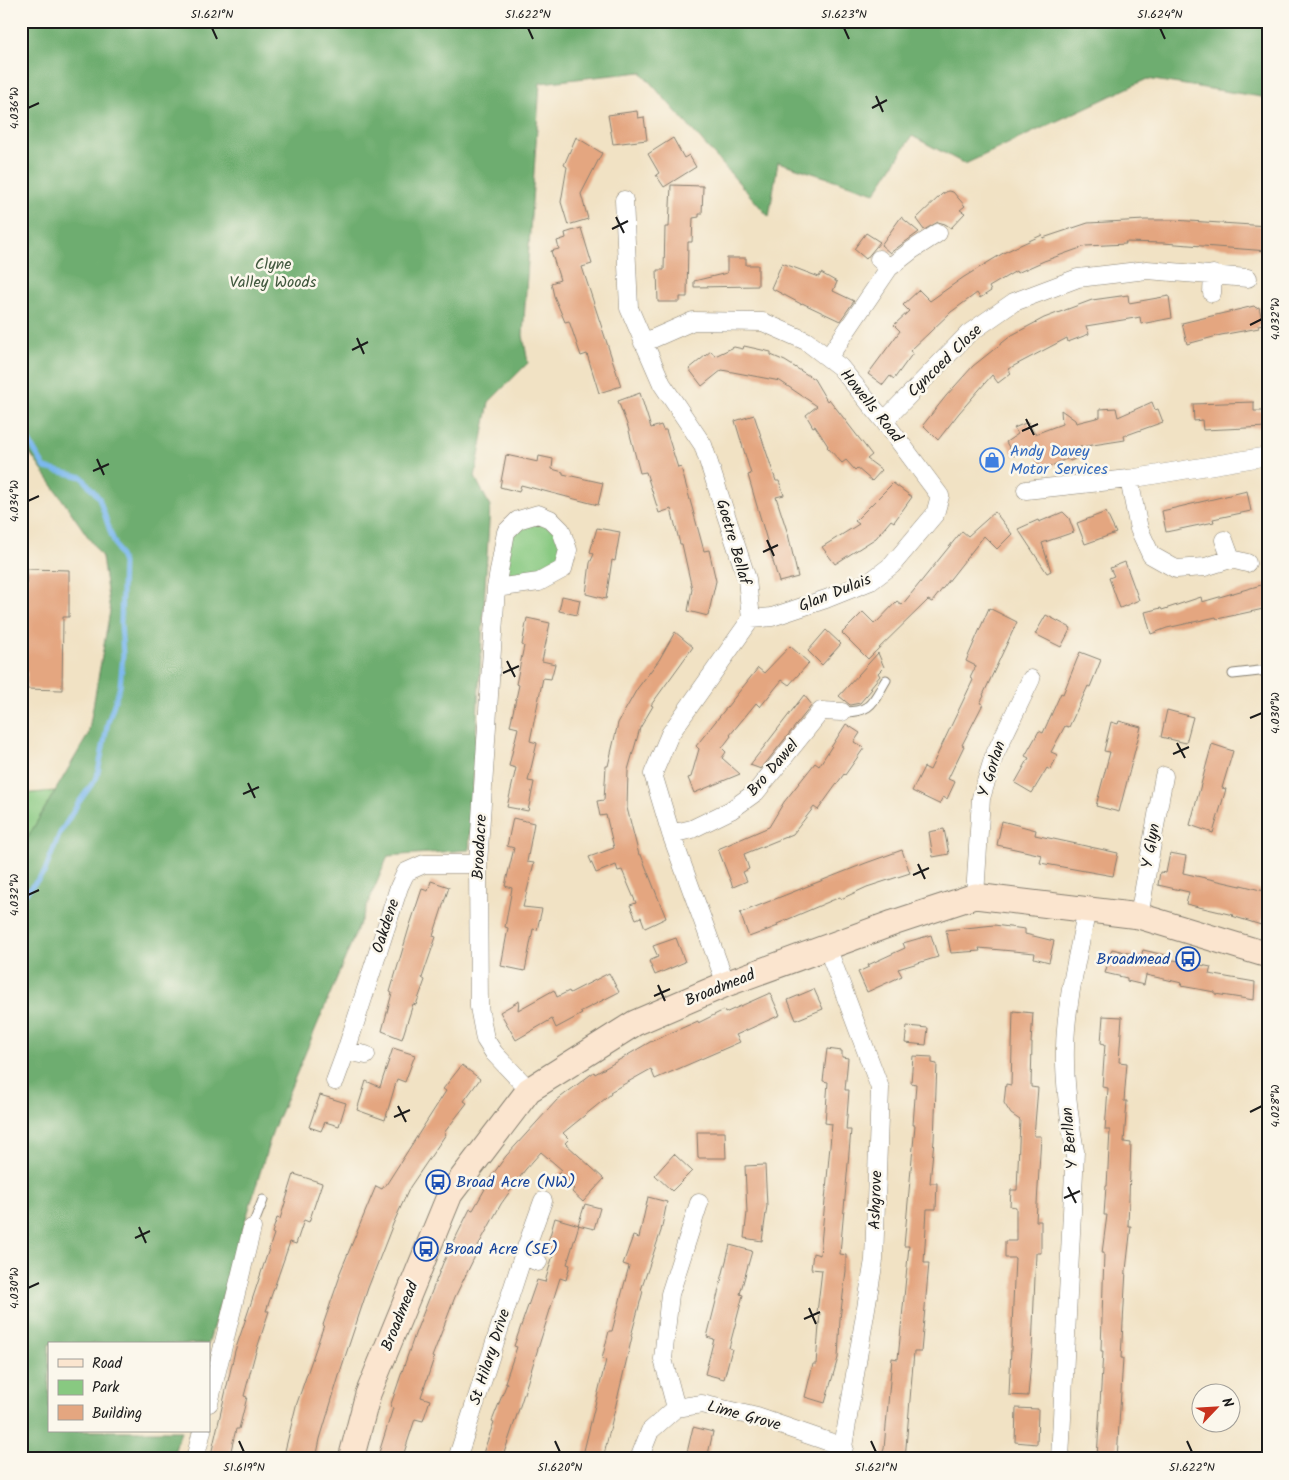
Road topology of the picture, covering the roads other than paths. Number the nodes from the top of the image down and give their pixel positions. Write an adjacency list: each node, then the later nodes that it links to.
1 (625, 197): 6 (street, Goetre Bellaf)
2 (938, 234): 7 (street)
3 (1213, 274): 4 (street, Cyncoed Close); 5 (street); 8 (street, Cyncoed Close)
4 (1248, 278)
5 (1212, 293)
6 (643, 343): 7 (street, Howells Road); 15 (street, Goetre Bellaf)
7 (828, 358): 8 (street, Howells Road)
8 (884, 420): 12 (street, Howells Road)
9 (1268, 456): 10 (street)
10 (1129, 479): 11 (street); 13 (street)
11 (1026, 490)
12 (940, 496): 15 (street, Glan Dulais)
13 (1224, 540)
14 (496, 588): 14 (street, Broadacre); 23 (street, Broadacre)
15 (751, 619): 22 (street)
16 (1268, 670): 17 (lane)
17 (1233, 674)
18 (1030, 678): 24 (street, Y Gorlan)
19 (886, 680): 20 (lane)
20 (842, 712): 22 (street, Bro Dawel)
21 (1163, 776): 26 (street, Y Glyn)
22 (671, 834): 29 (street)
23 (478, 864): 30 (street, Oakdene); 33 (street, Broadacre)
24 (975, 896): 25 (street, Broadmead); 27 (street, Broadmead)
25 (1088, 909): 26 (street, Broadmead); 46 (street, Y Berllan)
26 (1139, 916): 28 (street, Broadmead)
27 (827, 947): 29 (street, Broadmead); 41 (street, Ashgrove)
28 (1268, 955)
29 (726, 984): 33 (street, Broadmead)
30 (346, 1051): 31 (street); 32 (street, Oakdene)
31 (366, 1055)
32 (335, 1081)
33 (529, 1090): 43 (street, Broadmead)
34 (264, 1200): 37 (lane)
35 (543, 1201): 44 (street, St Hilary Drive)
36 (699, 1202): 39 (street)
37 (252, 1228): 38 (street)
38 (210, 1399)
39 (676, 1408): 41 (street, Lime Grove); 45 (street)
40 (202, 1432): 42 (street)
41 (843, 1453)
42 (195, 1459)
43 (351, 1459)
44 (457, 1459)
45 (639, 1459)
46 (1060, 1459)

